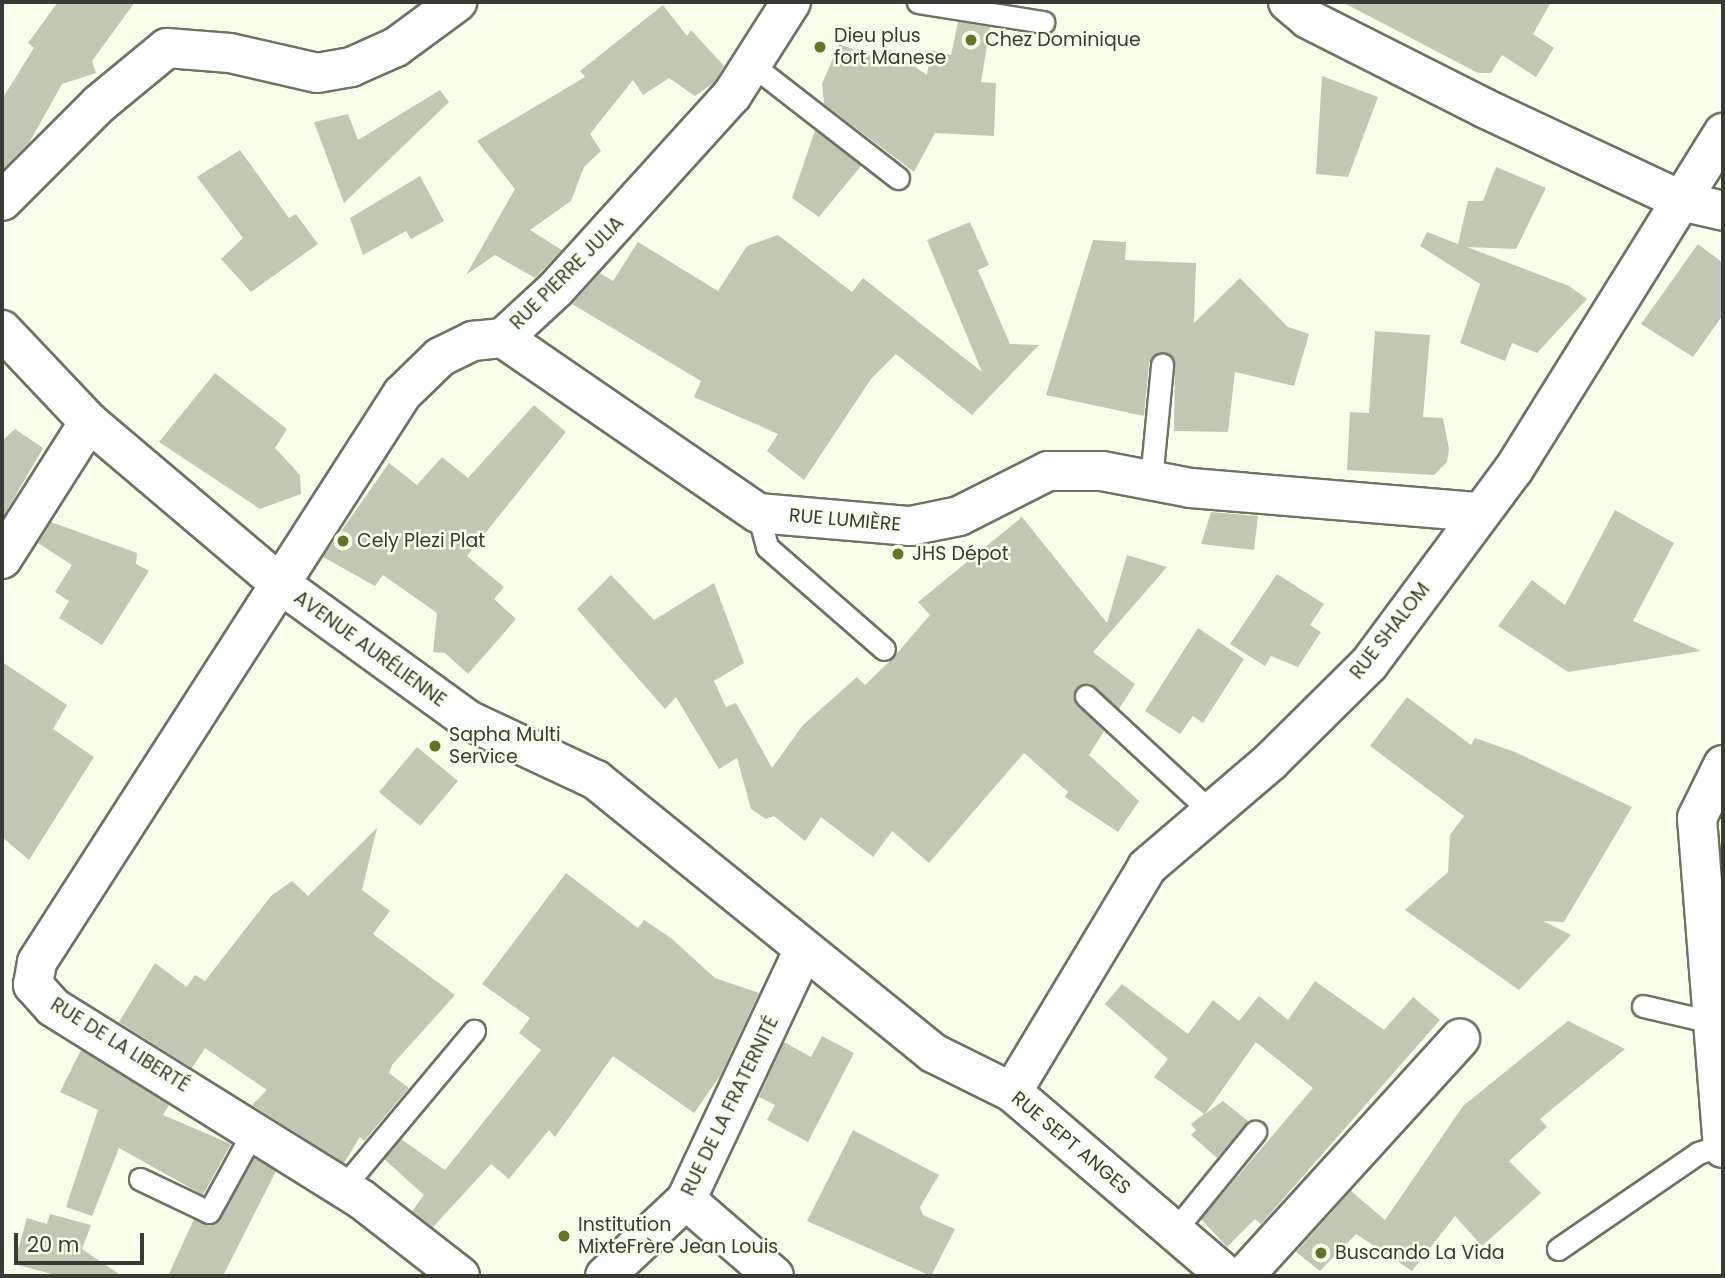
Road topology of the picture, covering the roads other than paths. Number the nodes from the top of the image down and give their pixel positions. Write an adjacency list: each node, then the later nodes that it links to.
1 (457, 2): 9 (street)
2 (791, 2): 6 (street, RUE PIERRE JULIA)
3 (918, 2): 5 (lane)
4 (1288, 2): 10 (street)
5 (1043, 22)
6 (751, 64): 8 (lane); 13 (street, RUE PIERRE JULIA)
7 (1723, 133): 10 (street, RUE SHALOM)
8 (898, 178)
9 (2, 201)
10 (1685, 202): 11 (street); 17 (street, RUE SHALOM)
11 (1723, 211)
12 (2, 330): 15 (street, AVENUE AURÉLIENNE)
13 (503, 338): 18 (street, RUE LUMIÈRE); 20 (street, RUE PIERRE JULIA)
14 (1163, 365): 16 (lane)
15 (89, 422): 19 (street); 20 (street, AVENUE AURÉLIENNE)
16 (1151, 481): 17 (street, RUE LUMIÈRE); 18 (street, RUE LUMIÈRE)
17 (1479, 512): 24 (street, RUE SHALOM)
18 (758, 513): 21 (lane)
19 (2, 559)
20 (279, 583): 25 (street, AVENUE AURÉLIENNE); 31 (street, RUE DE LA LIBERTÉ)
21 (884, 649)
22 (1086, 695): 24 (lane)
23 (1723, 765): 27 (street)
24 (1210, 811): 30 (street, RUE SHALOM)
25 (804, 949): 30 (street, RUE SEPT ANGES); 36 (street, RUE DE LA FRATERNITÉ)
26 (1643, 1006): 27 (lane)
27 (1712, 1022): 33 (street)
28 (474, 1031): 35 (lane)
29 (1460, 1039): 43 (street)
30 (1012, 1092): 37 (street, RUE SEPT ANGES)
31 (253, 1132): 34 (lane); 35 (street, RUE DE LA LIBERTÉ)
32 (1255, 1132): 37 (lane)
33 (1723, 1146): 38 (lane)
34 (140, 1179)
35 (340, 1191): 39 (street, RUE DE LA LIBERTÉ)
36 (686, 1200): 40 (street, RUE DE LA FRATERNITÉ); 41 (street)
37 (1175, 1230): 42 (street, RUE SEPT ANGES)
38 (1558, 1248)
39 (460, 1276)
40 (605, 1276)
41 (774, 1276)
42 (1227, 1276)
43 (1244, 1276)

